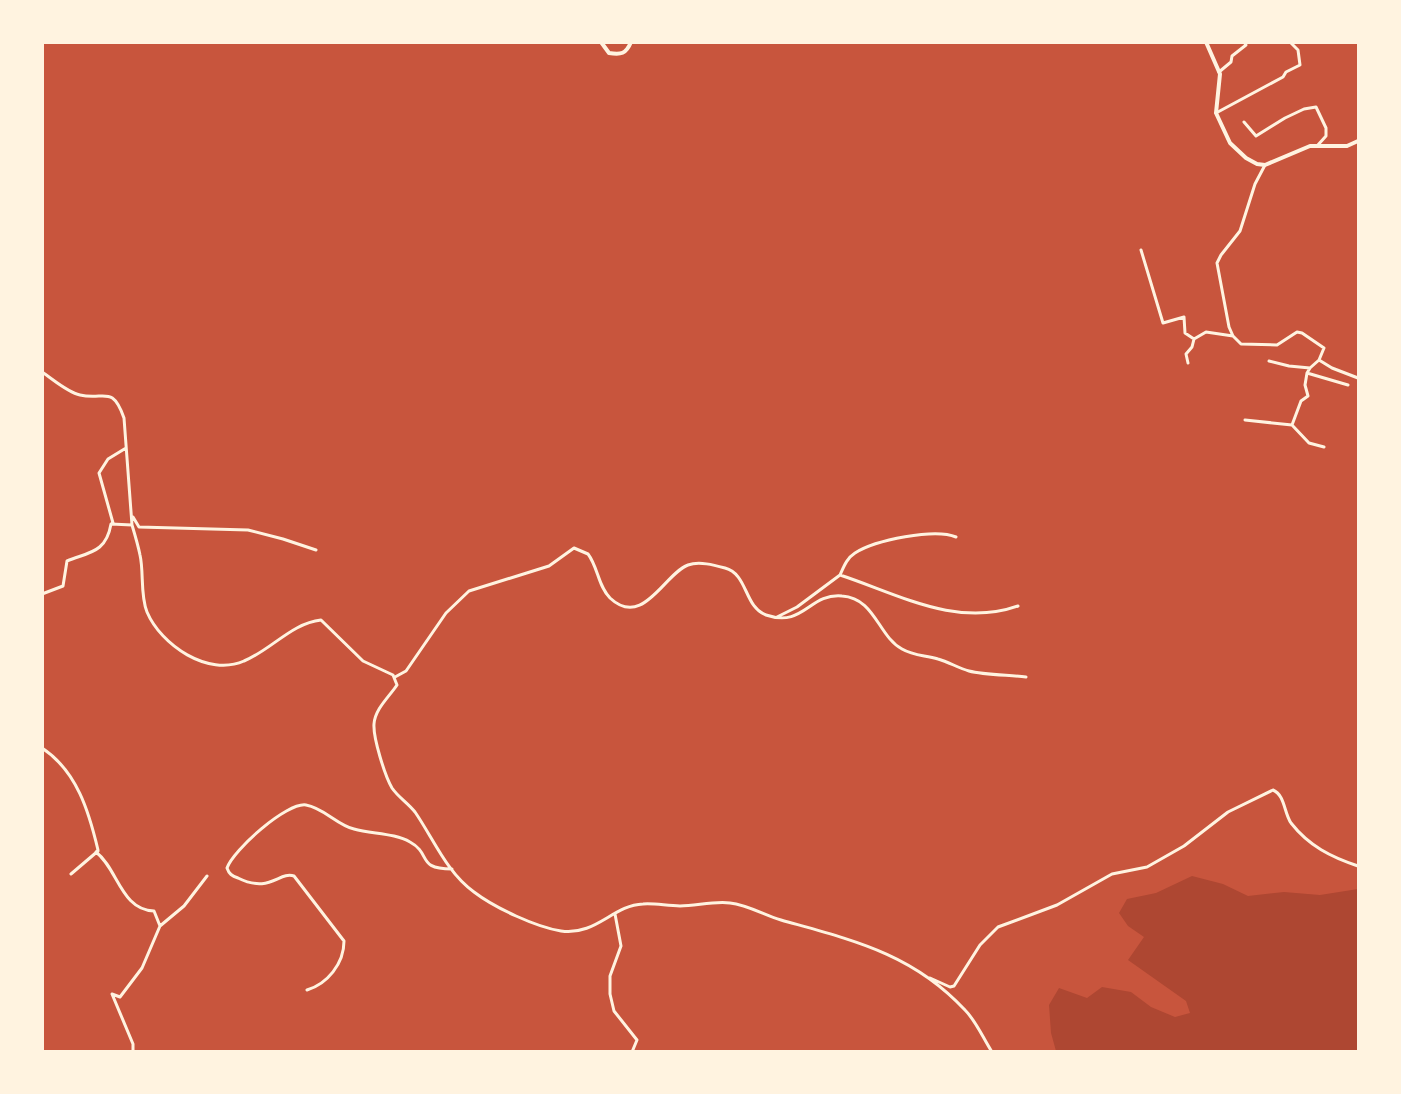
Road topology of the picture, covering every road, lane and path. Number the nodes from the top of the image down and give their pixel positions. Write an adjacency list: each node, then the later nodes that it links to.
1 (601, 42): 2 (street)
2 (631, 42)
3 (1206, 42): 6 (street)
4 (1244, 42): 6 (street)
5 (1290, 42): 7 (street)
6 (1219, 72): 7 (street)
7 (1216, 113): 11 (street)
8 (1244, 122): 10 (street)
9 (1358, 141): 10 (street)
10 (1317, 146): 11 (street)
11 (1265, 165): 13 (street)
12 (1141, 250): 14 (street)
13 (1233, 336): 14 (street); 15 (street)
14 (1194, 339): 17 (street)
15 (1319, 360): 18 (street); 21 (street)
16 (1269, 361): 18 (street)
17 (1188, 363)
18 (1310, 368): 20 (street)
19 (42, 372): 26 (street)
20 (1307, 373): 22 (street); 24 (street)
21 (1358, 378)
22 (1348, 385)
23 (1245, 420): 24 (street)
24 (1292, 425): 25 (street)
25 (1324, 447)
26 (126, 448): 27 (street); 28 (street)
27 (129, 502): 29 (street); 31 (street)
28 (113, 523): 29 (street); 33 (street)
29 (132, 525): 36 (street)
30 (956, 537): 32 (street)
31 (316, 550)
32 (840, 575): 34 (street); 35 (street)
33 (42, 594)
34 (1018, 606)
35 (776, 617): 36 (street); 37 (street)
36 (395, 677): 41 (street)
37 (1026, 677)
38 (42, 748): 39 (street)
39 (98, 850): 42 (street); 45 (street)
40 (1358, 866): 46 (street)
41 (453, 869): 44 (street); 47 (street)
42 (71, 874)
43 (207, 876): 45 (street)
44 (615, 914): 46 (street); 49 (street)
45 (160, 926): 48 (street)
46 (929, 978): 50 (street)
47 (307, 990)
48 (133, 1052)
49 (632, 1052)
50 (992, 1052)

